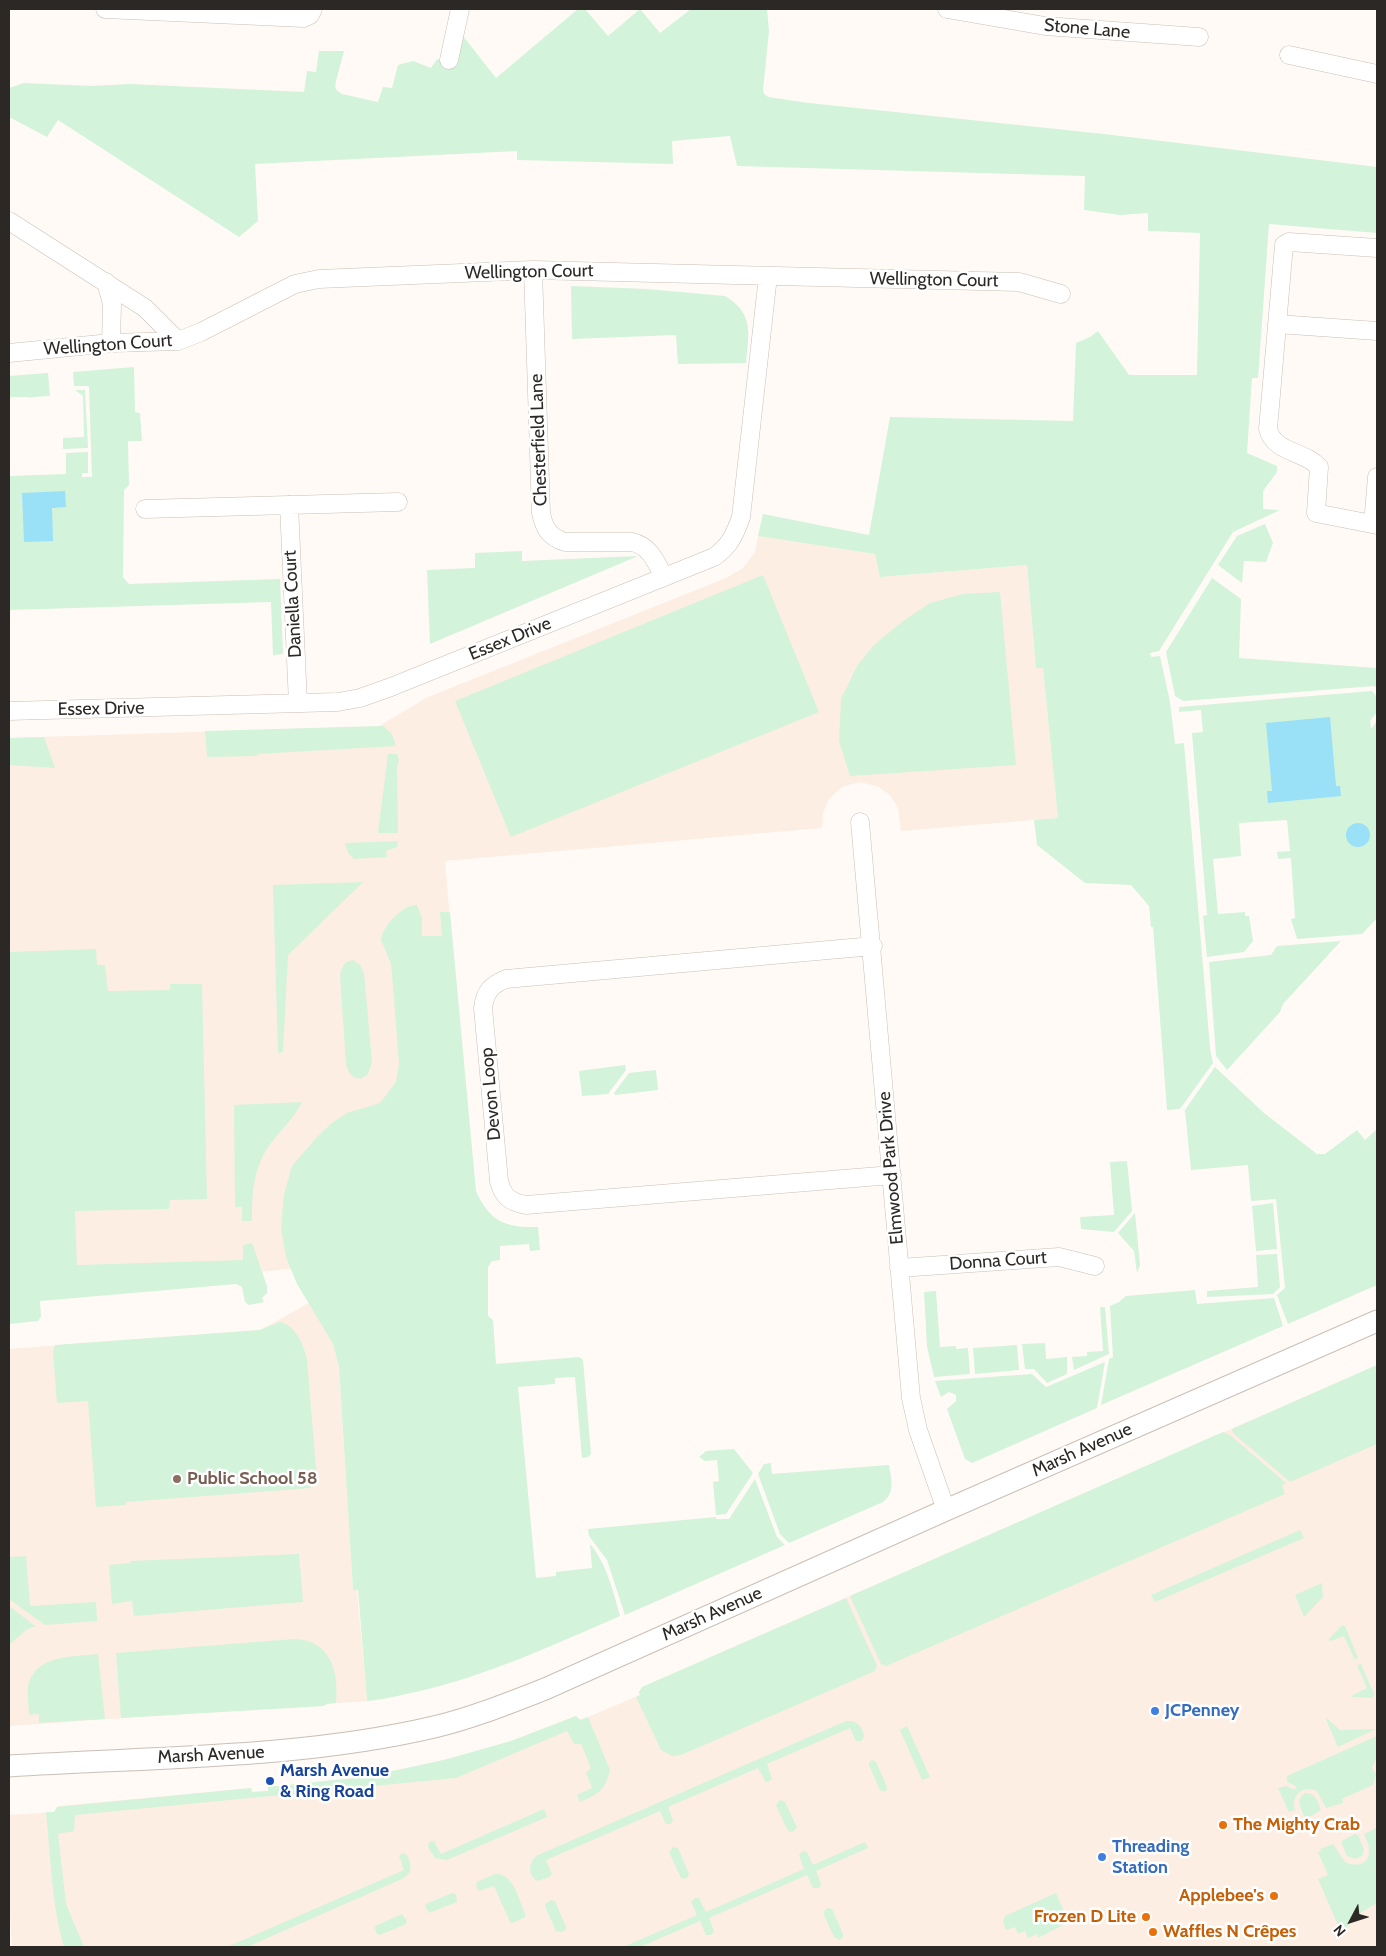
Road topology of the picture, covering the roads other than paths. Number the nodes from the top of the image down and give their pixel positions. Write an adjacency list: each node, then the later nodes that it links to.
1 (105, 9): 2 (street)
2 (313, 9)
3 (460, 9): 7 (street)
4 (947, 9): 5 (street, Stone Lane)
5 (1199, 37)
6 (1290, 55): 8 (street)
7 (448, 60)
8 (1377, 74)
9 (9, 221): 13 (street)
10 (1377, 248): 15 (street)
11 (533, 270): 12 (street, Wellington Court); 17 (street, Wellington Court); 25 (street, Chesterfield Lane)
12 (768, 276): 14 (street, Wellington Court); 25 (street, Essex Drive)
13 (106, 282): 17 (street); 18 (street)
14 (1061, 294)
15 (1277, 324): 16 (street); 24 (street)
16 (1377, 331)
17 (178, 341): 18 (street, Wellington Court)
18 (112, 344): 19 (street, Wellington Court)
19 (9, 353)
20 (1377, 477): 24 (street)
21 (398, 502): 22 (street)
22 (288, 505): 23 (street); 26 (street, Daniella Court)
23 (145, 509)
24 (1375, 524)
25 (664, 576): 26 (street, Essex Drive)
26 (298, 703): 27 (street, Essex Drive)
27 (9, 710)
28 (860, 822): 29 (street, Elmwood Park Drive)
29 (872, 946): 30 (street, Elmwood Park Drive); 30 (street, Devon Loop)
30 (892, 1175): 32 (street, Elmwood Park Drive)
31 (1095, 1266): 32 (street, Donna Court)
32 (899, 1268): 34 (street, Elmwood Park Drive)
33 (1377, 1321): 34 (street, Marsh Avenue)
34 (946, 1510): 35 (street, Marsh Avenue)
35 (9, 1766)

